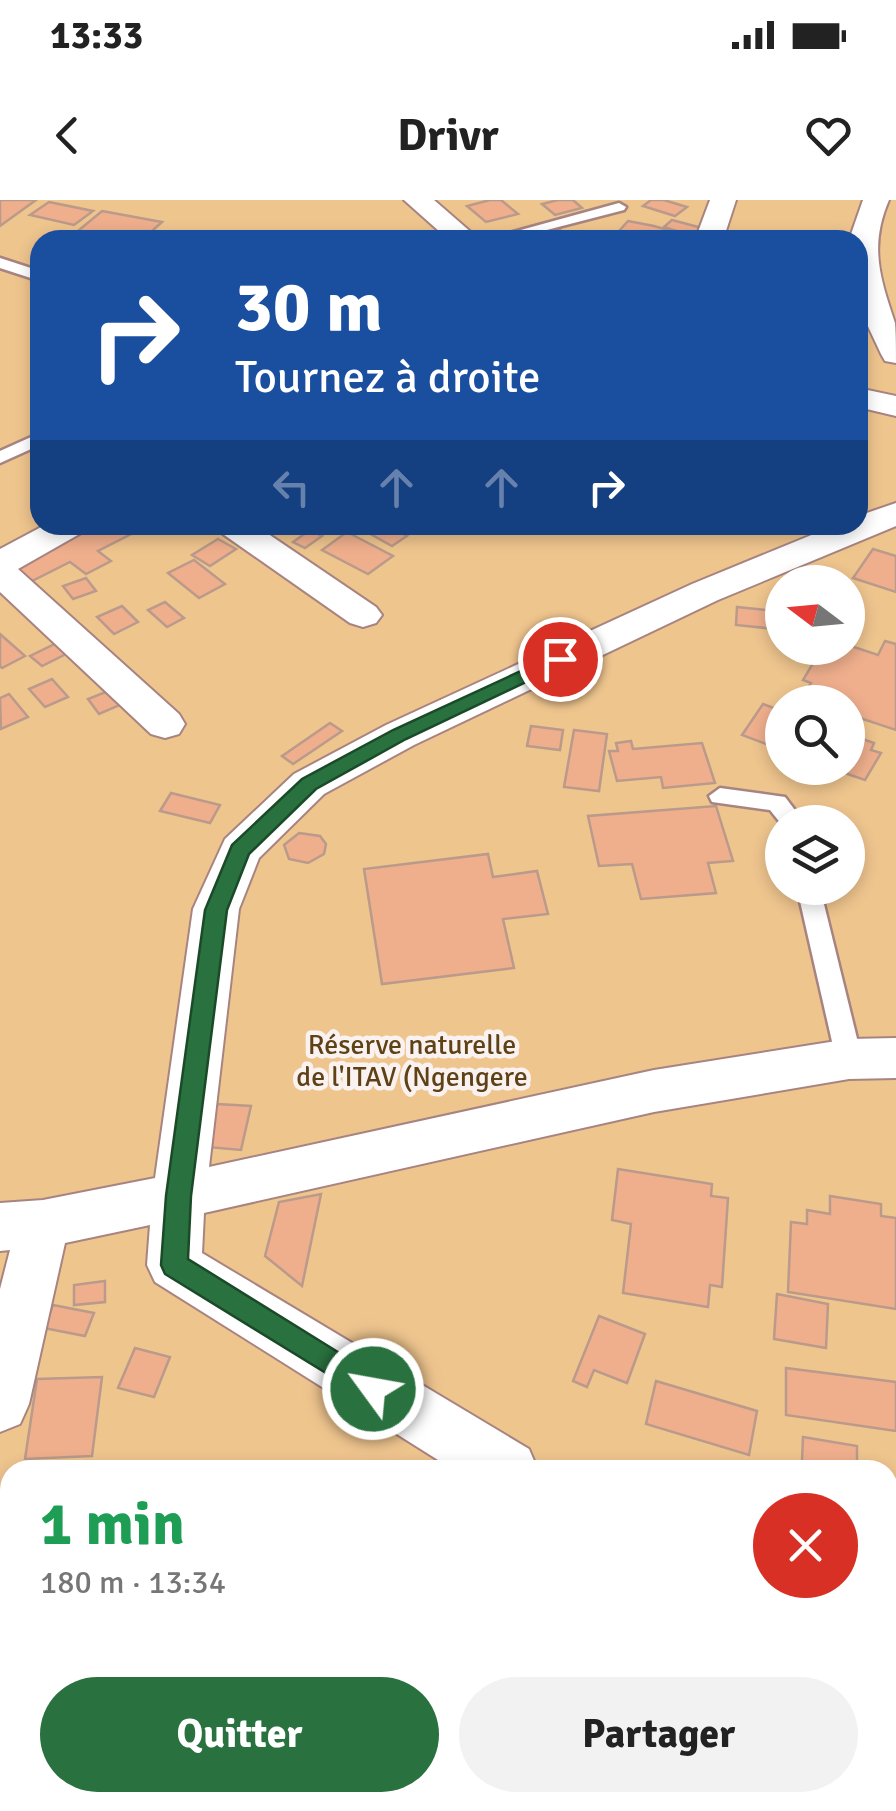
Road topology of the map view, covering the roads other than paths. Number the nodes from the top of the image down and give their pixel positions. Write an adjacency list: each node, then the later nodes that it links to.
1 (417, 200): 5 (street)
2 (723, 200): 7 (street)
3 (876, 200): 8 (street)
4 (619, 206): 6 (lane)
5 (454, 230)
6 (529, 230)
7 (712, 230)
8 (863, 230)
9 (0, 263): 10 (lane)
10 (30, 273)
11 (868, 283): 12 (street)
12 (891, 340)
13 (868, 400): 14 (street)
14 (896, 406)
15 (30, 443): 16 (lane)
16 (0, 458)
17 (892, 521): 18 (street)
18 (868, 530)
19 (53, 535): 22 (street)
20 (247, 535): 24 (street)
21 (855, 535): 30 (street)
22 (0, 564)
23 (0, 572): 25 (street)
24 (364, 615)
25 (165, 724)
26 (720, 796): 27 (lane)
27 (779, 805)
28 (814, 905): 29 (lane)
29 (872, 1058): 30 (street)
30 (179, 1196): 31 (street); 33 (street)
31 (21, 1225): 32 (street)
32 (0, 1404)
33 (492, 1460)

